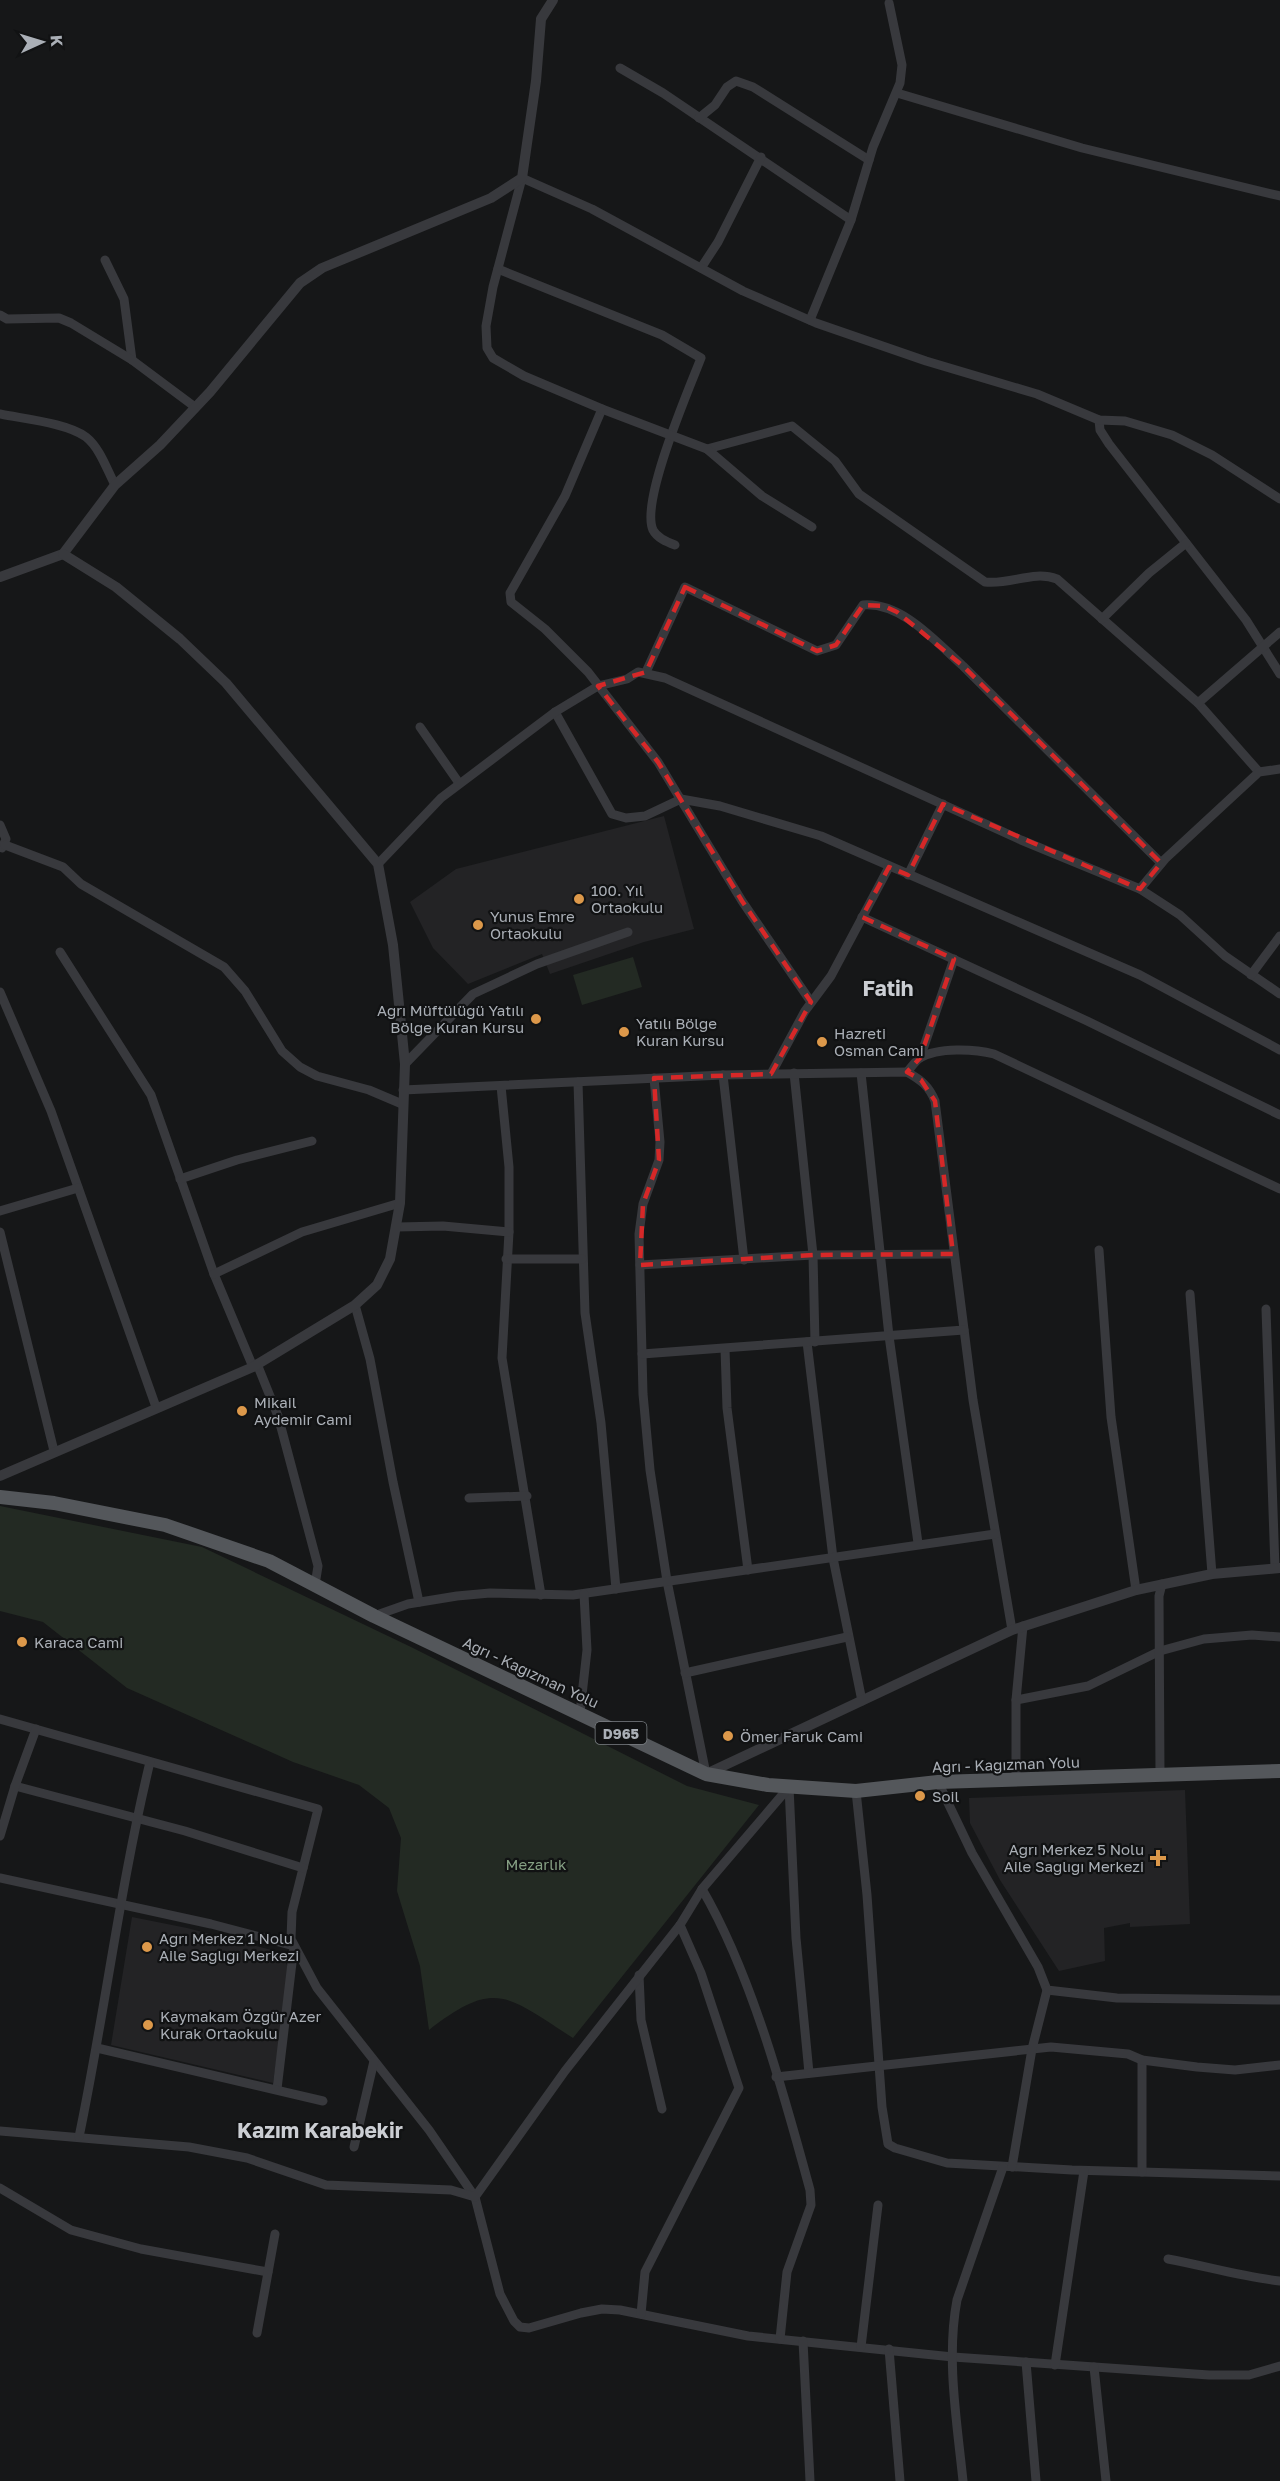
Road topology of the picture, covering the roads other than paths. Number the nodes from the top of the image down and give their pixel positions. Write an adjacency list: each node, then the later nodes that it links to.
1 (553, 0): 8 (street)
2 (889, 3): 4 (street)
3 (620, 68): 5 (street)
4 (897, 93): 7 (street); 9 (street)
5 (699, 118): 6 (street); 7 (street)
6 (761, 157): 10 (street); 12 (street)
7 (869, 160): 10 (street)
8 (522, 178): 12 (street); 13 (street); 17 (street)
9 (1280, 196)
10 (851, 220): 15 (street)
11 (105, 260): 16 (street)
12 (701, 268): 15 (street)
13 (498, 269): 18 (street); 21 (street)
14 (0, 315): 16 (street)
15 (810, 320): 20 (street)
16 (132, 360): 17 (street)
17 (195, 407): 23 (street)
18 (602, 410): 21 (street); 35 (street)
19 (0, 414): 23 (street)
20 (1099, 420): 24 (street); 26 (street)
21 (671, 435): 22 (street); 27 (street)
22 (706, 449): 25 (street); 30 (street)
23 (115, 485): 28 (street)
24 (1278, 496)
25 (812, 527)
26 (1186, 543): 30 (street); 32 (street)
27 (675, 545)
28 (63, 554): 29 (street); 47 (street)
29 (0, 577)
30 (1102, 619): 36 (street)
31 (1280, 632): 32 (street)
32 (1263, 647): 34 (street); 36 (street)
33 (646, 672): 35 (street); 43 (street); 46 (street)
34 (1280, 674)
35 (598, 686): 37 (street); 42 (street)
36 (1198, 703): 40 (street)
37 (555, 711): 41 (street); 42 (street)
38 (420, 727): 41 (street)
39 (1280, 769): 40 (street)
40 (1259, 772): 46 (street)
41 (459, 783): 47 (street)
42 (681, 799): 48 (street); 59 (street)
43 (943, 804): 49 (street); 50 (street)
44 (0, 825): 45 (street)
45 (2, 846): 72 (street)
46 (1161, 863): 50 (street)
47 (378, 864): 62 (street)
48 (889, 867): 49 (street); 51 (street)
49 (908, 875): 60 (street)
50 (1140, 888): 56 (street)
51 (862, 917): 55 (street); 59 (street)
52 (628, 932): 62 (street)
53 (1280, 936): 56 (street)
54 (60, 952): 75 (street)
55 (954, 959): 61 (street); 73 (street)
56 (1251, 975): 58 (street)
57 (0, 992): 76 (street)
58 (1280, 994)
59 (811, 1002): 66 (street)
60 (1280, 1050)
61 (920, 1058): 63 (street); 77 (street)
62 (405, 1064): 71 (street)
63 (907, 1072): 65 (street); 85 (street)
64 (794, 1073): 65 (street); 66 (street); 86 (street)
65 (861, 1073): 84 (street)
66 (771, 1074): 67 (street)
67 (723, 1075): 68 (street); 89 (street)
68 (654, 1078): 69 (street); 90 (street)
69 (578, 1082): 70 (street); 88 (street)
70 (501, 1086): 71 (street); 82 (street)
71 (403, 1090): 72 (street)
72 (402, 1104): 78 (street)
73 (1280, 1115)
74 (312, 1141): 75 (street)
75 (180, 1179): 91 (street)
76 (78, 1188): 79 (street); 101 (street)
77 (1280, 1190)
78 (400, 1203): 80 (street); 91 (street)
79 (0, 1211)
80 (397, 1227): 82 (street); 93 (street)
81 (0, 1232): 102 (street)
82 (509, 1232): 87 (street)
83 (1100, 1250): 117 (street)
84 (880, 1254): 85 (street); 86 (street); 96 (street)
85 (953, 1254): 95 (street)
86 (813, 1255): 89 (street); 97 (street)
87 (506, 1259): 88 (street); 104 (street)
88 (582, 1259): 116 (street)
89 (744, 1260): 90 (street)
90 (640, 1265): 99 (street)
91 (214, 1274): 100 (street)
92 (1190, 1294): 112 (street)
93 (356, 1305): 100 (street); 120 (street)
94 (1266, 1309): 110 (street)
95 (964, 1330): 96 (street); 107 (street)
96 (889, 1336): 97 (street); 108 (street)
97 (811, 1342): 98 (street); 109 (street)
98 (725, 1349): 99 (street); 111 (street)
99 (642, 1354): 113 (street)
100 (255, 1365): 101 (street); 115 (street)
101 (156, 1407): 102 (street)
102 (54, 1451): 103 (street)
103 (0, 1476)
104 (527, 1496): 106 (street); 119 (street)
105 (0, 1497): 115 (main road, Ağrı - Kağızman Yolu / D965)
106 (469, 1498)
107 (995, 1534): 108 (street); 123 (street)
108 (918, 1544): 109 (street)
109 (833, 1558): 111 (street); 124 (street)
110 (1278, 1568): 112 (street)
111 (748, 1570): 113 (street)
112 (1212, 1574): 114 (street)
113 (667, 1581): 116 (street); 127 (street)
114 (1162, 1584): 117 (street); 126 (street)
115 (315, 1585): 121 (main road, Ağrı - Kağızman Yolu / D965)
116 (616, 1589): 118 (street)
117 (1136, 1590): 122 (street)
118 (584, 1594): 119 (street); 130 (street)
119 (542, 1595): 120 (street)
120 (419, 1602): 121 (street)
121 (374, 1616): 130 (main road, Ağrı - Kağızman Yolu / D965)
122 (1023, 1626): 123 (street); 128 (street)
123 (1012, 1629): 129 (street)
124 (847, 1637): 127 (street); 129 (street)
125 (1280, 1637): 126 (street)
126 (1160, 1651): 128 (street); 136 (street)
127 (686, 1673): 135 (street)
128 (1017, 1700): 137 (street)
129 (862, 1701): 135 (street)
130 (580, 1713): 135 (main road, Ağrı - Kağızman Yolu / D965)
131 (0, 1719): 132 (street)
132 (36, 1729): 133 (street); 139 (street)
133 (150, 1762): 142 (street); 144 (street)
134 (1280, 1771): 136 (main road, Ağrı - Kağızman Yolu / D965)
135 (706, 1774): 140 (main road, Ağrı - Kağızman Yolu / D965)
136 (1160, 1775): 137 (main road, Ağrı - Kağızman Yolu / D965)
137 (1016, 1780): 138 (main road, Ağrı - Kağızman Yolu / D965)
138 (938, 1782): 141 (main road, Ağrı - Kağızman Yolu / D965); 151 (street)
139 (15, 1786): 142 (street); 143 (street)
140 (789, 1787): 141 (main road, Ağrı - Kağızman Yolu / D965); 146 (street); 159 (street)
141 (856, 1791): 157 (street)
142 (138, 1820): 144 (street); 147 (street)
143 (0, 1836)
144 (303, 1868): 149 (street)
145 (0, 1878): 147 (street)
146 (702, 1889): 148 (street); 160 (street)
147 (121, 1905): 149 (street); 153 (street)
148 (680, 1925): 150 (street); 178 (street)
149 (294, 1946): 156 (street); 161 (street)
150 (639, 1975): 163 (street); 172 (street)
151 (1047, 1990): 152 (street); 154 (street)
152 (1280, 2000)
153 (97, 2048): 161 (street); 165 (street)
154 (1032, 2049): 155 (street); 157 (street); 167 (street)
155 (1142, 2060): 158 (street); 169 (street)
156 (374, 2061): 166 (street); 172 (street)
157 (879, 2065): 159 (street); 167 (street)
158 (1280, 2066)
159 (809, 2073): 160 (street)
160 (776, 2077): 180 (street)
161 (277, 2089): 162 (street)
162 (323, 2101)
163 (662, 2109)
164 (0, 2131): 165 (street)
165 (80, 2137): 172 (street)
166 (354, 2147)
167 (1008, 2167): 168 (street); 184 (street)
168 (1084, 2171): 169 (street); 186 (street)
169 (1142, 2172): 170 (street)
170 (1280, 2176)
171 (0, 2188): 176 (street)
172 (476, 2197): 178 (street)
173 (878, 2205): 182 (street)
174 (275, 2234): 176 (street)
175 (1168, 2259): 177 (street)
176 (268, 2272): 179 (street)
177 (1280, 2281)
178 (641, 2314): 180 (street)
179 (257, 2333)
180 (780, 2339): 181 (street)
181 (803, 2341): 182 (street); 189 (street)
182 (861, 2347): 183 (street)
183 (889, 2349): 184 (street); 190 (street)
184 (953, 2356): 185 (street); 191 (street)
185 (1026, 2362): 186 (street); 192 (street)
186 (1055, 2365): 188 (street)
187 (1280, 2366): 188 (street)
188 (1094, 2367): 193 (street)
189 (810, 2481)
190 (900, 2481)
191 (963, 2481)
192 (1036, 2481)
193 (1106, 2481)

